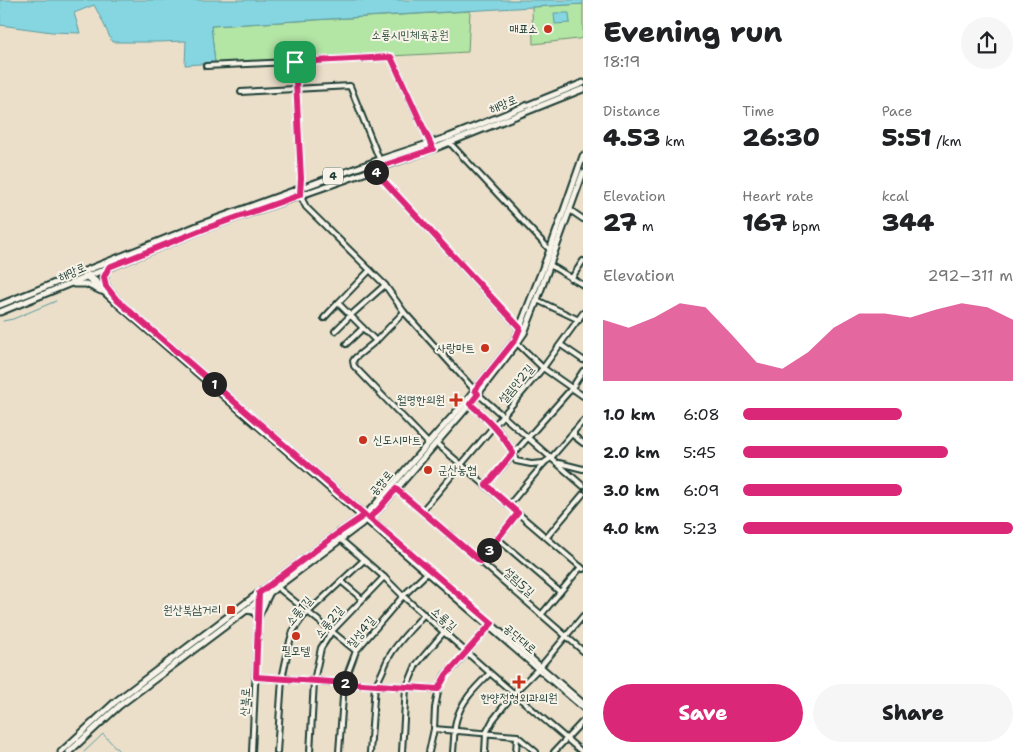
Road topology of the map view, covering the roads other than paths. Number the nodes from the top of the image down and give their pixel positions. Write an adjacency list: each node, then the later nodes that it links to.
1 (295, 62): 2 (street); 4 (street); 8 (street)
2 (206, 66)
3 (583, 83): 8 (main road, 해망로 / 4)
4 (296, 88): 6 (street); 10 (street); 14 (street)
5 (582, 91): 7 (main road, 해망로 / 4)
6 (241, 92)
7 (450, 142): 8 (main road, 해망로 / 4); 18 (street)
8 (432, 146): 10 (main road, 해망로 / 4); 11 (main road, 해망로 / 4)
9 (583, 156): 18 (main road, 공항로)
10 (379, 160): 11 (street); 14 (main road, 해망로 / 4)
11 (382, 166): 12 (main road, 해망로 / 4)
12 (373, 169): 15 (main road, 해망로 / 4); 42 (street)
13 (583, 174): 16 (main road, 공항로)
14 (301, 188): 15 (street); 24 (main road, 해망로 / 4)
15 (300, 195): 22 (main road, 해망로 / 4); 23 (street)
16 (570, 210): 17 (street); 19 (main road, 공항로)
17 (583, 219)
18 (550, 250): 19 (street); 42 (main road, 공항로)
19 (554, 254): 21 (main road, 공항로)
20 (583, 261): 25 (street)
21 (550, 265): 25 (street); 31 (main road, 공항로)
22 (109, 267): 24 (main road, 해망로 / 4); 30 (main road)
23 (370, 270): 27 (street); 32 (street)
24 (85, 274): 26 (main road, 해망로 / 4); 29 (street, 공단대로); 30 (street, 공단대로); 33 (main road, 해망로 / 4)
25 (572, 278): 28 (street)
26 (66, 285): 29 (main road); 34 (main road, 해망로 / 4)
27 (385, 285): 35 (street); 37 (street)
28 (583, 285)
29 (101, 290): 75 (street, 공단대로)
30 (117, 300): 75 (street, 공단대로)
31 (537, 300): 39 (street); 42 (main road, 공항로)
32 (338, 302): 37 (street); 38 (street)
33 (0, 305)
34 (0, 312)
35 (404, 312): 43 (street); 51 (street)
36 (583, 313): 39 (street, 설림안2길)
37 (351, 315): 40 (street); 41 (street)
38 (324, 318)
39 (579, 320): 46 (street, 설림안2길)
40 (363, 328): 43 (street); 45 (street)
41 (336, 331)
42 (522, 331): 44 (main road, 공항로); 51 (main road, 공항로)
43 (376, 340): 59 (street)
44 (518, 343): 48 (street); 51 (main road, 공항로)
45 (346, 344)
46 (560, 344): 47 (street); 48 (street, 설림안2길)
47 (583, 360)
48 (543, 368): 50 (street); 54 (street, 설림안2길)
49 (583, 371): 50 (street)
50 (572, 388): 52 (street); 58 (street)
51 (476, 392): 53 (main road, 공항로); 54 (street); 59 (main road, 공항로)
52 (583, 396)
53 (470, 404): 56 (street); 60 (main road, 공항로)
54 (502, 416): 56 (street, 설림안2길); 58 (street)
55 (583, 421): 57 (street)
56 (494, 425): 62 (street); 66 (street, 설림안2길)
57 (574, 432): 61 (street); 63 (street)
58 (528, 437): 62 (street); 63 (street)
59 (428, 443): 75 (main road, 공항로)
60 (436, 443): 66 (street); 70 (main road, 공항로)
61 (583, 443)
62 (513, 453): 64 (street); 68 (street)
63 (551, 458): 64 (street); 65 (street)
64 (546, 462): 72 (street)
65 (558, 463): 67 (street); 69 (street)
66 (461, 465): 68 (street); 73 (street, 설림안2길)
67 (583, 469)
68 (486, 485): 72 (street)
69 (583, 486)
70 (396, 489): 73 (street, 설림5길); 75 (main road, 공항로)
71 (583, 494): 76 (street)
72 (509, 505): 74 (street)
73 (422, 511): 80 (street, 설림5길)
74 (518, 513): 76 (street); 78 (street)
75 (365, 518): 77 (main road, 공항로); 82 (street, 공단대로); 88 (main road, 공항로)
76 (547, 537): 81 (street)
77 (340, 539): 79 (street, 소룡길); 85 (main road, 공항로)
78 (498, 539): 80 (street); 87 (street, 설림5길)
79 (364, 560): 83 (street, 소룡길); 84 (street, 소룡1길)
80 (480, 561): 95 (street, 설림5길)
81 (582, 568): 87 (street)
82 (428, 571): 89 (street, 칠성4길); 99 (street, 공단대로)
83 (384, 577): 89 (street, 소룡길); 90 (street, 소룡2길)
84 (341, 581): 90 (street); 93 (street, 소룡1길)
85 (277, 586): 86 (main road, 공항로); 93 (street)
86 (270, 592): 91 (main road, 공항로); 97 (main road)
87 (560, 592): 95 (street)
88 (259, 593): 91 (street, 산북로); 125 (main road, 공항로)
89 (403, 596): 94 (street, 소룡길); 104 (street, 칠성4길)
90 (362, 599): 101 (street, 소룡2길)
91 (259, 600): 92 (main road, 공항로); 97 (street, 산북로)
92 (246, 610): 97 (main road); 126 (main road, 공항로)
93 (309, 612): 101 (street); 110 (street, 소룡1길)
94 (424, 614): 102 (street, 소룡길); 113 (street)
95 (542, 615): 103 (street, 설림5길)
96 (583, 616): 98 (street)
97 (258, 617): 109 (street, 산북로)
98 (577, 623): 100 (street); 103 (street)
99 (490, 624): 106 (street); 107 (street, 공단대로)
100 (583, 628)
101 (332, 631): 104 (street); 111 (street, 소룡2길)
102 (444, 632): 106 (street, 소룡길); 114 (street)
103 (566, 636): 105 (street, 설림5길); 107 (street)
104 (356, 651): 112 (street, 칠성4길)
105 (583, 651)
106 (466, 652): 108 (street, 소룡길); 115 (street)
107 (539, 667): 116 (street); 117 (street, 공단대로); 118 (street, 공단대로)
108 (490, 673): 116 (street, 소룡길); 121 (street)
109 (256, 677): 110 (street); 127 (street, 산북로)
110 (282, 679): 111 (street); 128 (street, 소룡1길)
111 (314, 681): 112 (street); 129 (street, 소룡2길)
112 (344, 683): 113 (street); 130 (street, 칠성4길)
113 (375, 685): 114 (street); 131 (street)
114 (406, 687): 115 (street); 132 (street)
115 (438, 689): 120 (street)
116 (514, 694): 122 (street); 124 (street, 소룡길)
117 (583, 703)
118 (583, 708)
119 (583, 721): 124 (street)
120 (434, 728): 121 (street); 133 (street)
121 (454, 731): 122 (street); 134 (street)
122 (486, 733): 123 (street); 135 (street)
123 (517, 736): 136 (street); 137 (street)
124 (566, 738): 138 (street); 139 (street, 소룡길)
125 (61, 752)
126 (69, 752)
127 (252, 752)
128 (277, 752)
129 (310, 752)
130 (339, 752)
131 (370, 752)
132 (402, 752)
133 (429, 752)
134 (453, 752)
135 (485, 752)
136 (516, 752)
137 (536, 752)
138 (554, 752)
139 (582, 752)

